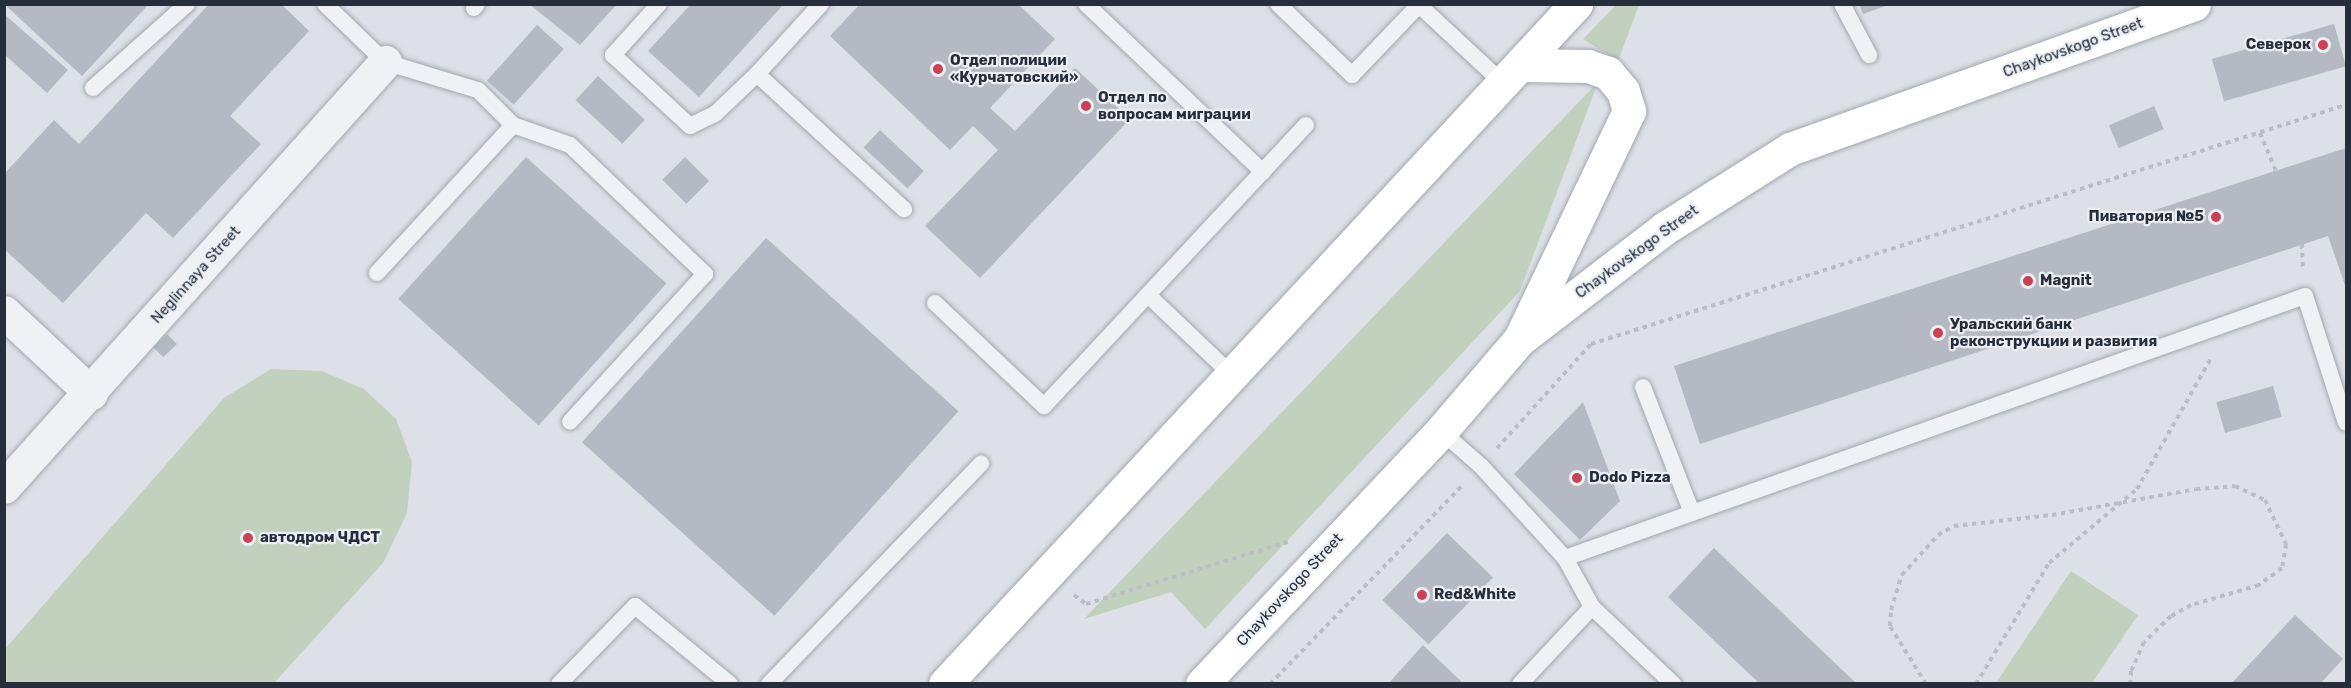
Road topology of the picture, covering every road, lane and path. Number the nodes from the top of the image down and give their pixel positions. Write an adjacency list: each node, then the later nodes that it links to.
1 (187, 4): 15 (lane)
2 (325, 4): 12 (lane)
3 (659, 4): 13 (lane)
4 (821, 4): 13 (lane)
5 (1086, 4): 21 (lane)
6 (1278, 4): 10 (lane)
7 (1576, 4): 14 (main road)
8 (1842, 4): 11 (lane)
9 (2194, 4): 28 (main road, Chaykovskogo Street)
10 (1419, 5): 14 (lane)
11 (1869, 55)
12 (385, 62): 17 (lane); 31 (street, Neglinnaya Street)
13 (757, 74): 22 (lane)
14 (1511, 74): 28 (main road); 29 (main road)
15 (93, 88)
16 (2346, 105): 19 (path)
17 (513, 125): 23 (lane); 32 (lane)
18 (1306, 125): 21 (lane)
19 (2260, 133): 20 (path); 36 (path)
20 (2276, 171)
21 (1263, 172): 24 (lane)
22 (904, 209)
23 (377, 273)
24 (1148, 295): 25 (lane); 29 (lane)
25 (935, 303)
26 (4, 312): 31 (street)
27 (2232, 321): 33 (lane); 38 (path); 39 (lane)
28 (1519, 340): 34 (main road, Chaykovskogo Street)
29 (1232, 375): 42 (main road)
30 (1643, 387): 39 (lane)
31 (91, 393): 37 (street, Neglinnaya Street)
32 (570, 422)
33 (2346, 423)
34 (1441, 430): 36 (lane); 49 (main road, Chaykovskogo Street)
35 (981, 464): 47 (lane)
36 (1481, 466): 41 (lane); 50 (path)
37 (4, 486)
38 (2118, 504): 52 (path); 53 (path); 54 (path)
39 (1692, 513): 41 (lane)
40 (1299, 538): 42 (path)
41 (1565, 558): 43 (lane)
42 (1047, 576): 48 (main road)
43 (1592, 607): 44 (lane); 51 (lane)
44 (1529, 680)
45 (559, 684): 46 (lane)
46 (730, 684)
47 (769, 684)
48 (945, 684)
49 (1202, 684)
50 (1270, 684)
51 (1673, 684)
52 (1926, 684)
53 (1976, 684)
54 (2130, 684)

